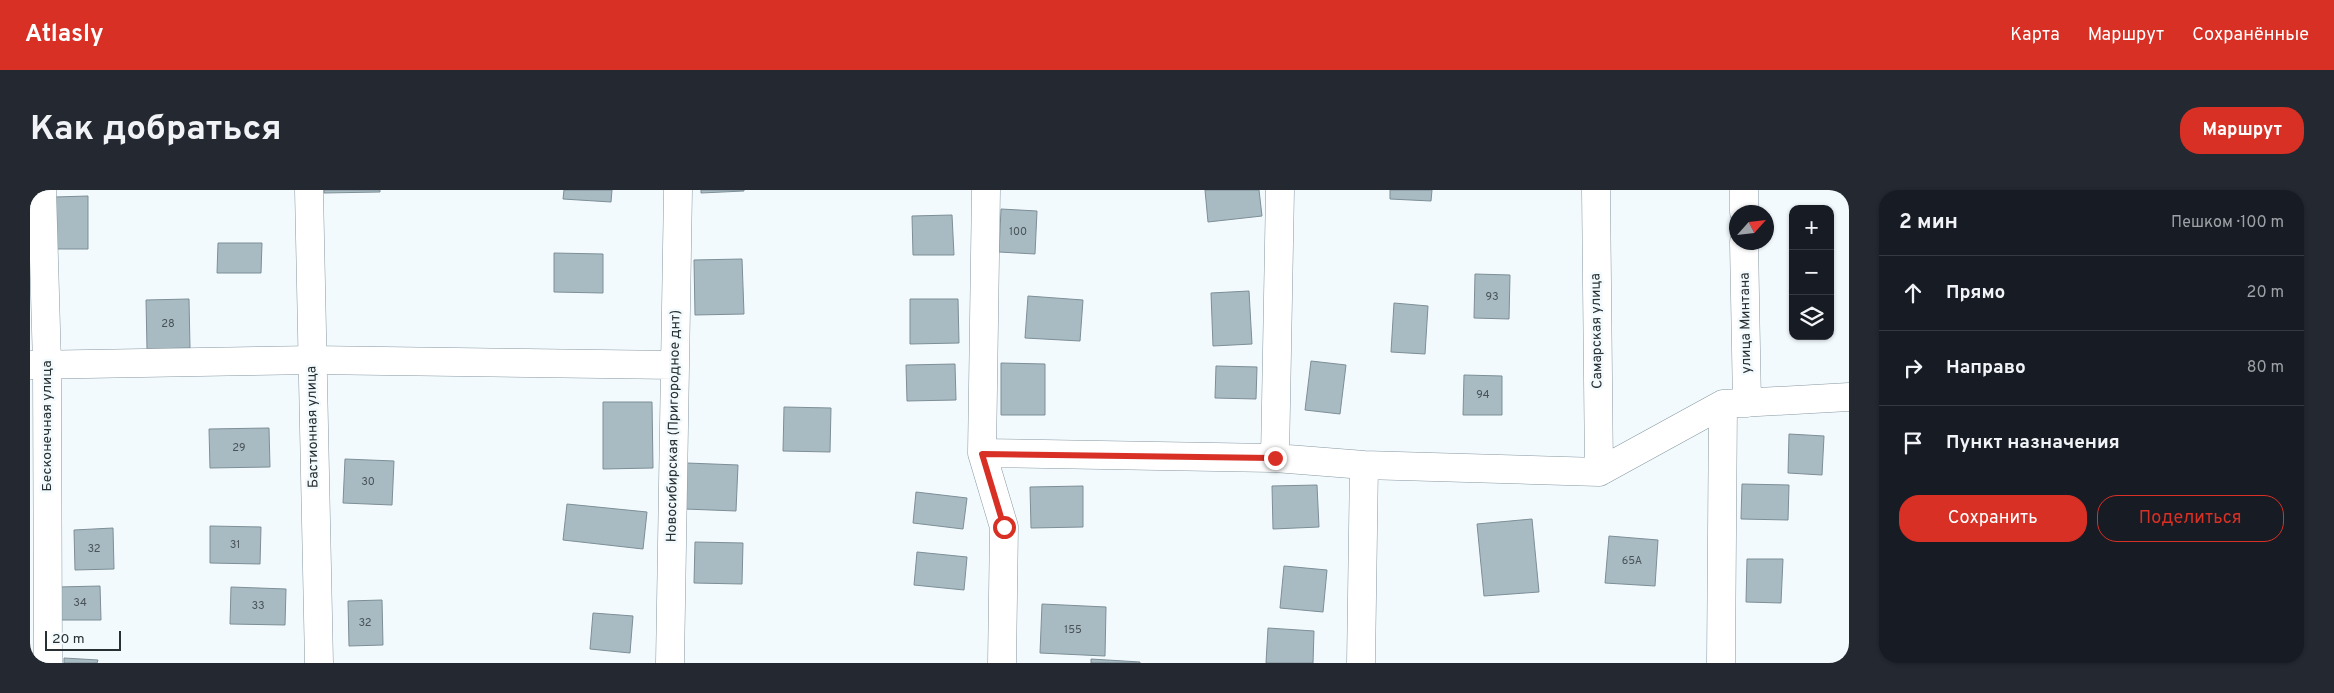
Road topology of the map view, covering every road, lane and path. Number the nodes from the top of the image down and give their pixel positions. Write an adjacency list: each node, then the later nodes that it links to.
1 (42, 190): 11 (street, Бесконечная улица)
2 (309, 190): 10 (street, Бастионная улица)
3 (678, 190): 12 (street, Новосибирская (Пригородное днт))
4 (986, 190): 15 (street)
5 (1280, 190): 16 (street)
6 (1596, 190): 18 (street, Самарская улица)
7 (1744, 190): 8 (street)
8 (1744, 205)
9 (1744, 250): 14 (street, улица Минтана)
10 (312, 360): 11 (street); 12 (street); 20 (street, Бастионная улица)
11 (39, 365): 19 (street, Бесконечная улица)
12 (674, 365): 21 (street, Новосибирская (Пригородное днт))
13 (1849, 397): 14 (street)
14 (1735, 403): 18 (street); 24 (street, улица Минтана)
15 (982, 454): 16 (street); 22 (street)
16 (1275, 458): 17 (street)
17 (1364, 465): 18 (street); 23 (street)
18 (1599, 472)
19 (48, 663)
20 (320, 663)
21 (670, 663)
22 (1002, 663)
23 (1361, 663)
24 (1721, 663)

